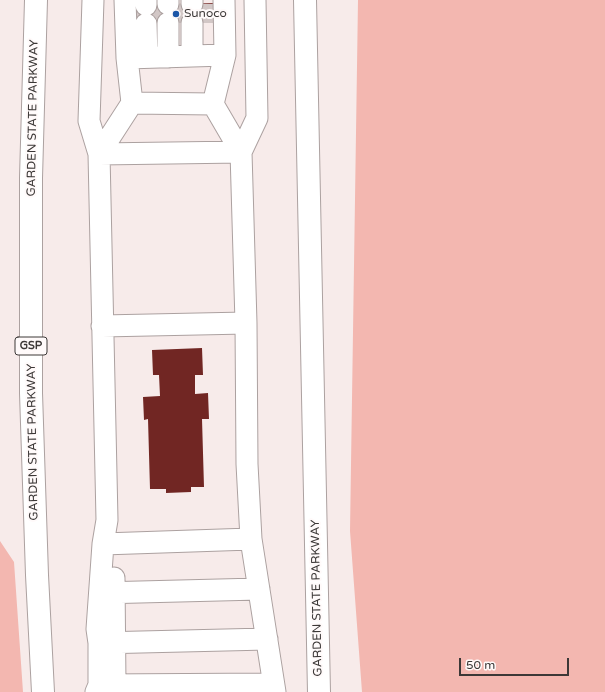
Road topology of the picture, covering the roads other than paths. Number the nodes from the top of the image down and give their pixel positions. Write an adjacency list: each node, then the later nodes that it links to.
1 (36, 0): 21 (highway, GARDEN STATE PARKWAY / GSP)
2 (93, 0): 10 (lane)
3 (255, 0): 9 (lane)
4 (305, 0): 22 (highway, GARDEN STATE PARKWAY)
5 (176, 9): 6 (lane); 6 (lane); 6 (lane); 6 (lane); 6 (lane)
6 (176, 56): 7 (lane); 8 (lane)
7 (132, 103): 8 (lane); 10 (lane)
8 (213, 104): 9 (lane)
9 (241, 152): 10 (lane); 11 (lane)
10 (99, 154): 12 (lane)
11 (246, 323): 12 (lane); 13 (lane)
12 (102, 326): 14 (lane)
13 (251, 539): 14 (lane); 15 (lane)
14 (108, 544): 16 (lane)
15 (259, 589): 16 (lane); 17 (lane)
16 (107, 592): 18 (lane)
17 (267, 639): 18 (lane); 20 (lane)
18 (107, 642): 19 (lane)
19 (103, 687): 20 (lane)
20 (274, 688)
21 (43, 692)
22 (319, 692)

